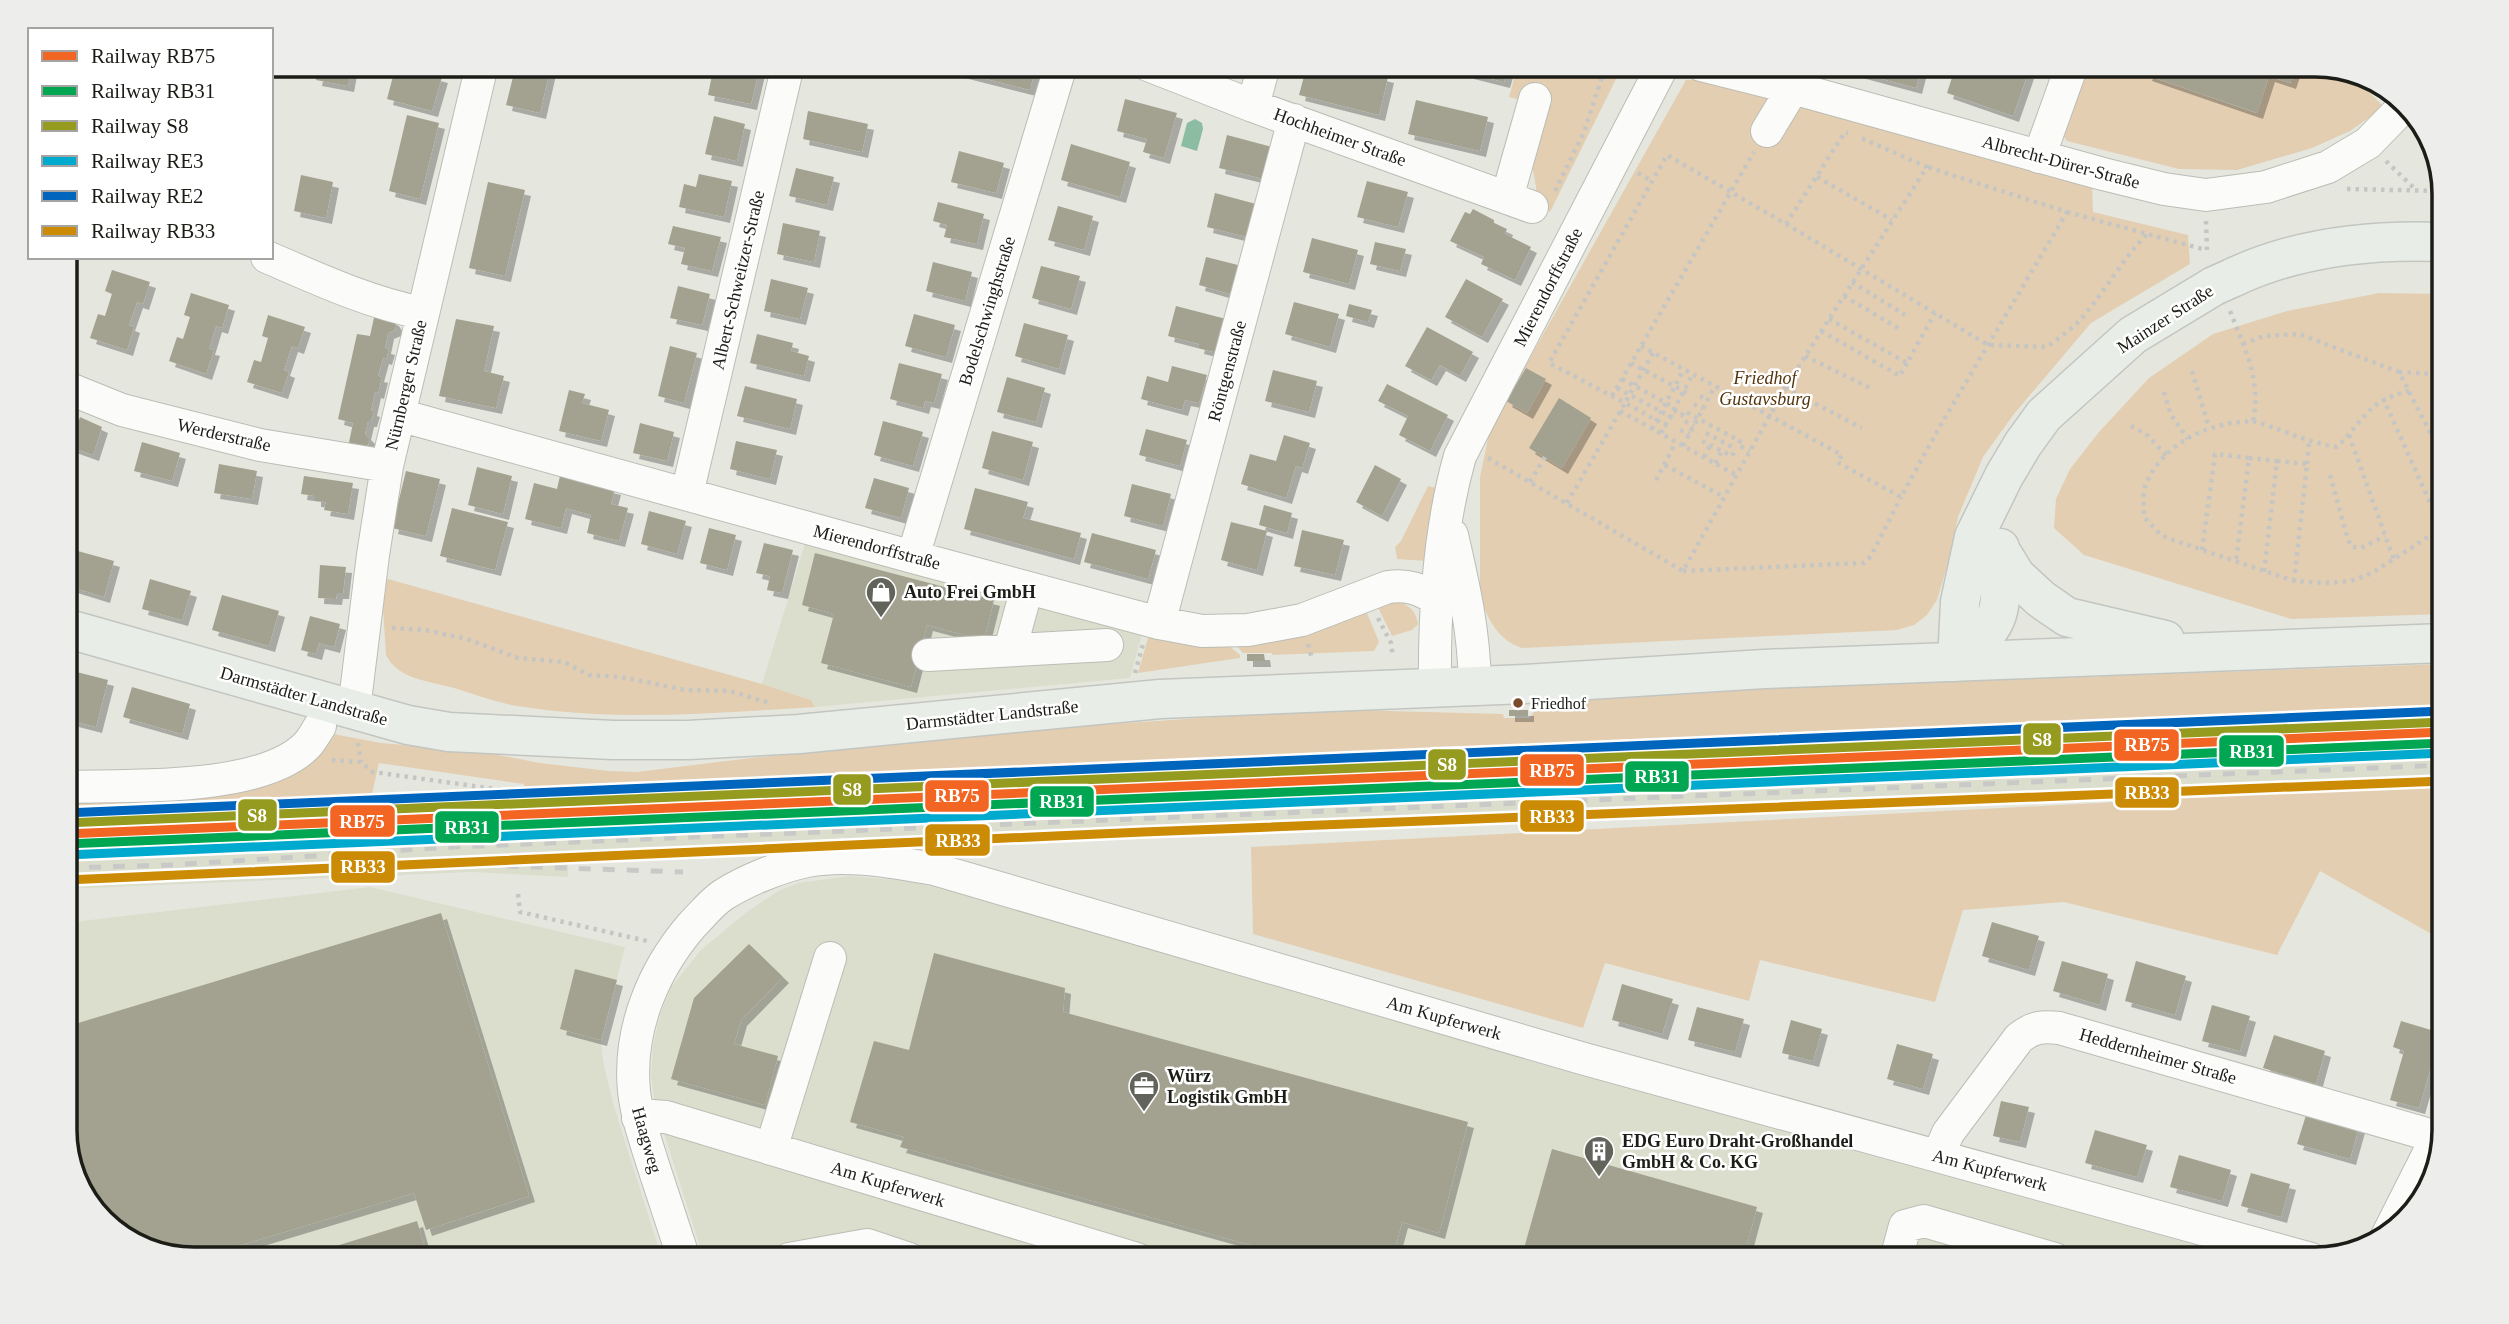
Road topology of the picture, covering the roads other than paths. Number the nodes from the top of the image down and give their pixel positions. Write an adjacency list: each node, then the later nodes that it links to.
1 (479, 77): 18 (street, Nürnberger Straße)
2 (785, 77): 22 (street, Albert-Schweitzer-Straße)
3 (1057, 77): 25 (street, Bodelschwinghstraße)
4 (1178, 77): 11 (street, Hochheimer Straße)
5 (1261, 77): 11 (street)
6 (1657, 77): 23 (street, Mierendorffstraße)
7 (1796, 77): 14 (street)
8 (1800, 77): 15 (street, Albrecht-Dürer-Straße)
9 (2068, 77): 15 (street)
10 (1535, 99): 13 (street, Hochheimer Straße)
11 (1253, 106): 13 (street, Hochheimer Straße)
12 (2398, 112): 15 (street, Albrecht-Dürer-Straße)
13 (1294, 120): 28 (street, Röntgenstraße)
14 (1767, 131)
15 (2039, 157)
16 (2432, 241): 24 (main road, Mainzer Straße)
17 (272, 259): 18 (street)
18 (422, 313): 20 (street, Nürnberger Straße)
19 (77, 392): 21 (street, Werderstraße)
20 (399, 415): 21 (street, Nürnberger Straße); 22 (street, Mierendorffstraße)
21 (387, 466): 39 (street, Nürnberger Straße)
22 (687, 494): 25 (street, Mierendorffstraße)
23 (1448, 515): 27 (street, Mierendorffstraße); 37 (street, Mierendorffstraße)
24 (1987, 544): 34 (main road); 36 (main road)
25 (913, 557): 26 (street, Mierendorffstraße)
26 (1027, 587): 28 (street, Mierendorffstraße); 33 (street)
27 (1436, 599): 28 (street, Mierendorffstraße); 38 (street, Mierendorffstraße)
28 (1159, 622)
29 (77, 623): 39 (main road, Darmstädter Landstraße)
30 (77, 631): 39 (main road, Darmstädter Landstraße)
31 (2432, 643): 34 (main road)
32 (1107, 645): 33 (street)
33 (1010, 650): 35 (street)
34 (2222, 651): 36 (main road, Darmstädter Landstraße)
35 (928, 655)
36 (1956, 662): 37 (main road, Darmstädter Landstraße)
37 (1475, 685): 38 (main road, Darmstädter Landstraße)
38 (1435, 687): 39 (main road, Darmstädter Landstraße)
39 (355, 701)
40 (320, 726): 41 (street)
41 (77, 786)
42 (830, 958): 46 (street)
43 (641, 1017): 44 (street, Haagweg); 47 (street, Am Kupferwerk)
44 (638, 1118): 46 (street, Am Kupferwerk); 50 (street, Haagweg)
45 (2432, 1131): 47 (street, Heddernheimer Straße)
46 (771, 1149): 53 (street, Am Kupferwerk)
47 (1938, 1156): 56 (street, Am Kupferwerk)
48 (2429, 1156): 49 (street, Heddernheimer Straße)
49 (2401, 1209)
50 (680, 1247)
51 (854, 1247): 52 (street)
52 (873, 1247)
53 (1097, 1247)
54 (1899, 1247): 55 (street)
55 (2014, 1247)
56 (2268, 1247)

